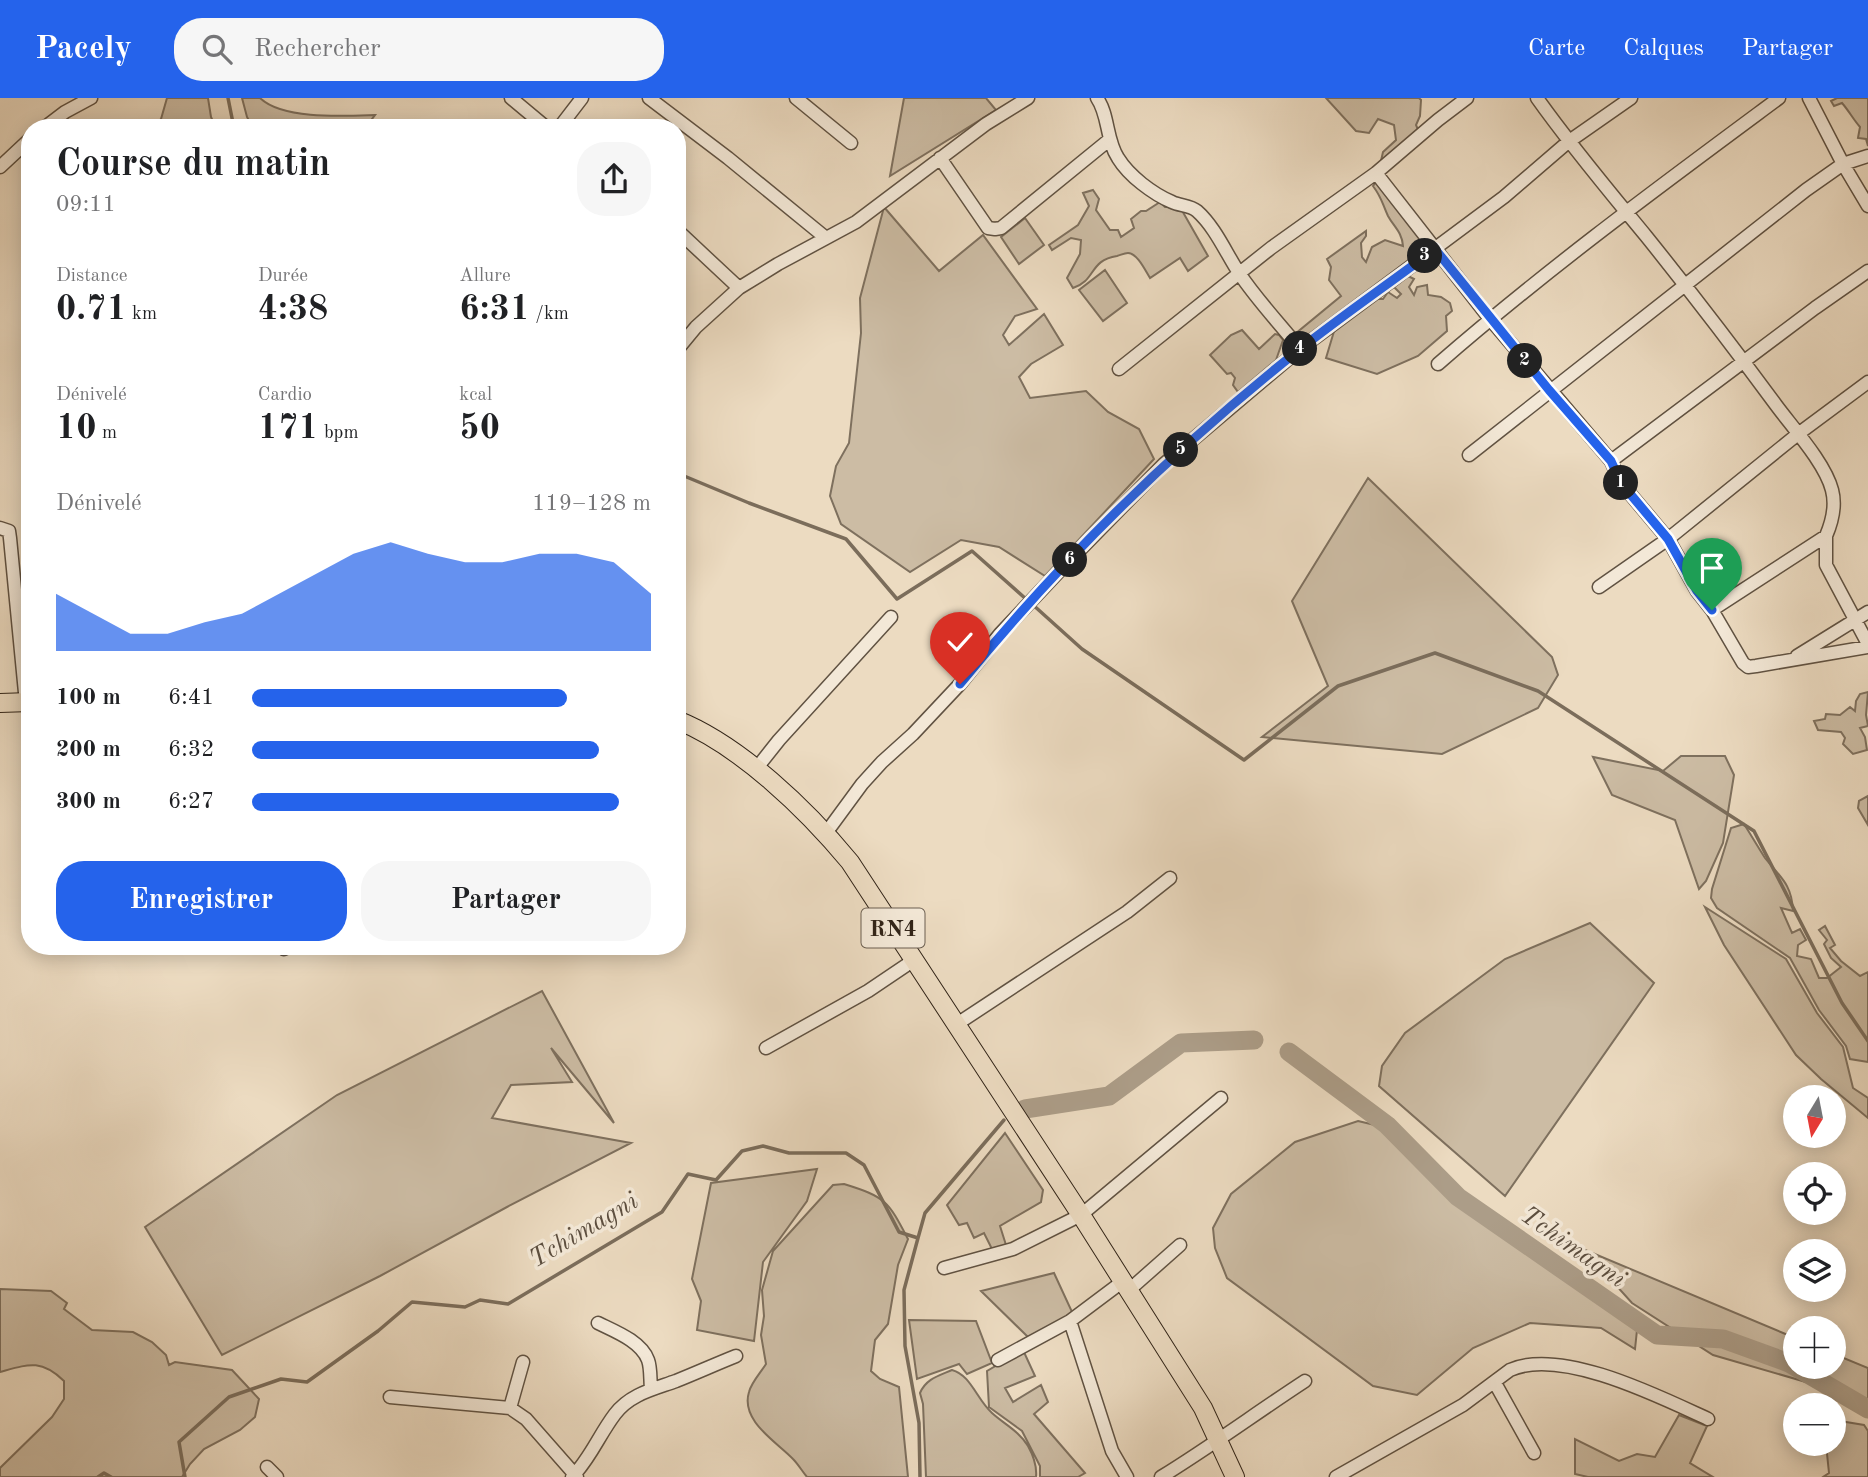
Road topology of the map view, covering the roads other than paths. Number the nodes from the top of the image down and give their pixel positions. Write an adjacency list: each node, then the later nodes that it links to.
1 (91, 98): 13 (street)
2 (511, 98): 14 (street)
3 (582, 98): 15 (street)
4 (649, 98): 16 (street)
5 (796, 98): 20 (street)
6 (1028, 98): 23 (street)
7 (1097, 98): 18 (street)
8 (1467, 98): 26 (street)
9 (1537, 98): 19 (street)
10 (1631, 98): 19 (street)
11 (1779, 98): 28 (street)
12 (1810, 98): 24 (street)
13 (56, 119)
14 (536, 119)
15 (566, 119)
16 (677, 119)
17 (686, 126): 30 (street)
18 (1109, 140): 23 (street); 33 (street)
19 (1568, 142): 28 (street); 31 (street)
20 (851, 143)
21 (21, 147): 25 (street)
22 (1868, 156): 24 (street)
23 (940, 158): 30 (street)
24 (1843, 164): 27 (street); 34 (street)
25 (0, 167)
26 (1376, 173): 31 (street); 33 (street)
27 (1868, 206)
28 (1626, 212): 34 (street); 36 (street)
29 (686, 238): 35 (street)
30 (826, 238): 35 (street)
31 (1435, 249): 36 (street); 38 (street)
32 (1868, 271): 39 (street)
33 (1240, 275): 38 (street); 41 (street)
34 (1684, 284): 39 (street); 43 (street)
35 (739, 288): 37 (street)
36 (1490, 319): 40 (street); 43 (street)
37 (686, 338)
38 (1300, 349): 62 (street)
39 (1745, 362): 44 (street); 46 (street)
40 (1438, 364)
41 (1119, 369)
42 (1868, 382): 44 (street)
43 (1549, 390): 45 (street); 46 (street)
44 (1798, 434): 48 (street); 49 (street)
45 (1469, 455)
46 (1611, 461): 49 (street)
47 (0, 528): 55 (street)
48 (1826, 536): 51 (street); 54 (street)
49 (1668, 539): 50 (street); 51 (street)
50 (1599, 587)
51 (1712, 610): 57 (street)
52 (1868, 612): 54 (street)
53 (891, 617): 61 (street)
54 (1856, 620): 56 (street); 57 (street)
55 (21, 639)
56 (1868, 645): 57 (street)
57 (1793, 659)
58 (0, 703): 59 (highway)
59 (21, 703)
60 (686, 724): 61 (highway, RN4)
61 (756, 769): 62 (highway, RN4)
62 (826, 833): 64 (highway, RN4)
63 (1170, 878): 65 (street)
64 (914, 960): 65 (highway, RN4); 66 (street)
65 (957, 1024): 68 (highway, RN4)
66 (766, 1048)
67 (1221, 1098): 68 (street)
68 (1081, 1215): 70 (street); 71 (highway, RN4)
69 (1180, 1245): 71 (street)
70 (944, 1268)
71 (1125, 1287): 72 (street); 83 (highway, RN4)
72 (1070, 1321): 75 (street); 88 (street)
73 (598, 1323): 79 (street)
74 (736, 1356): 79 (street)
75 (998, 1360)
76 (523, 1362): 81 (street)
77 (1305, 1381): 83 (street)
78 (1496, 1382): 82 (street); 84 (street); 91 (street)
79 (651, 1388): 86 (street)
80 (390, 1397): 81 (street)
81 (510, 1408): 86 (street)
82 (1708, 1419)
83 (1220, 1441): 89 (street); 90 (highway, RN4)
84 (1534, 1453)
85 (267, 1467): 87 (street)
86 (574, 1476)
87 (276, 1477)
88 (1127, 1477)
89 (1161, 1477)
90 (1236, 1477)
91 (1336, 1477)

